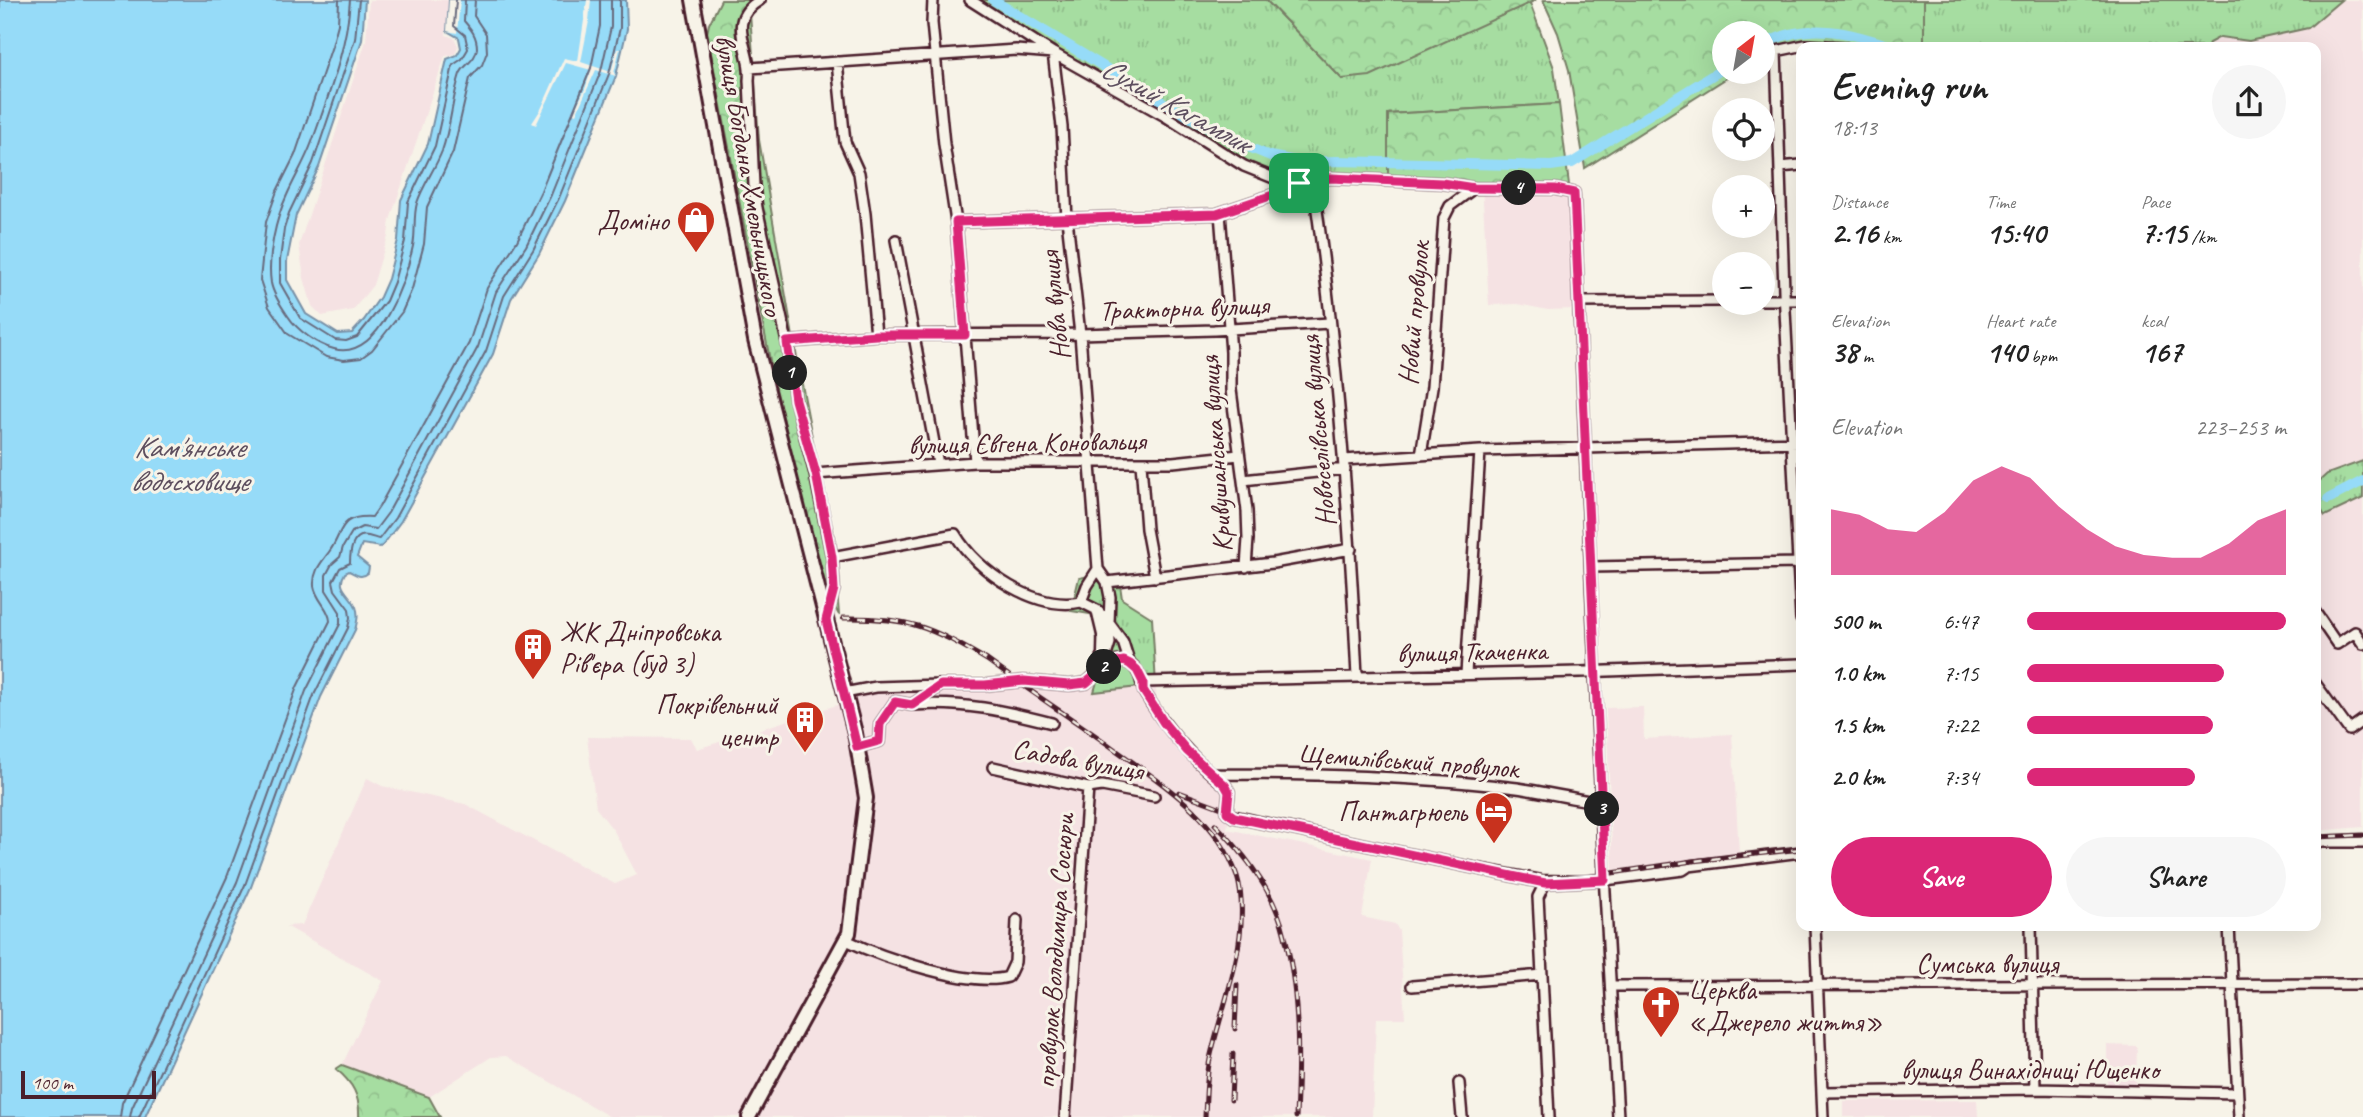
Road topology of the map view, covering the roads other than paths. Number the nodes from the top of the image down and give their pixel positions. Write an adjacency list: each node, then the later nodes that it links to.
1 (693, 0): 54 (main road, вулиця Богдана Хмельницького)
2 (760, 0): 9 (street)
3 (933, 0): 7 (street)
4 (970, 0): 6 (street)
5 (1796, 47): 11 (street)
6 (1053, 53): 7 (street); 13 (street); 16 (street, Нова вулиця)
7 (937, 56): 8 (street); 17 (street)
8 (837, 62): 9 (street); 27 (street)
9 (750, 68): 30 (street)
10 (1796, 165): 11 (street)
11 (1780, 167): 21 (street)
12 (1313, 182): 13 (street); 14 (street); 24 (street, Новоселівська вулиця)
13 (1299, 183): 15 (street)
14 (1474, 188): 23 (street); 35 (street, Новий провулок)
15 (1220, 213): 16 (street); 25 (street, Кривушанська вулиця)
16 (1067, 219): 17 (street); 26 (street, Нова вулиця)
17 (956, 222): 29 (street)
18 (896, 240): 28 (street)
19 (1712, 300): 23 (street)
20 (1775, 300): 21 (street)
21 (1784, 300): 22 (street); 31 (street)
22 (1796, 300)
23 (1579, 302): 33 (street)
24 (1330, 323): 25 (street, Тракторна вулиця); 41 (street, Новоселівська вулиця)
25 (1229, 330): 26 (street, Тракторна вулиця); 36 (street, Кривушанська вулиця)
26 (1080, 334): 29 (street, Тракторна вулиця); 38 (street, Нова вулиця)
27 (876, 335): 28 (street, Тракторна вулиця); 30 (street, Тракторна вулиця)
28 (915, 335): 29 (street, Тракторна вулиця); 40 (street)
29 (965, 335): 37 (street)
30 (787, 342): 42 (street)
31 (1796, 432)
32 (1796, 443): 33 (street)
33 (1586, 448): 34 (street); 48 (street)
34 (1480, 451): 35 (street); 62 (street)
35 (1421, 454): 41 (street)
36 (1239, 455): 39 (street, вулиця Євгена Коновальця); 43 (street, Кривушанська вулиця)
37 (975, 462): 38 (street, вулиця Євгена Коновальця); 40 (street, вулиця Євгена Коновальця)
38 (1091, 463): 39 (street, вулиця Євгена Коновальця); 49 (street, Нова вулиця)
39 (1141, 463): 50 (street)
40 (937, 464): 42 (street, вулиця Євгена Коновальця)
41 (1344, 464): 43 (street); 44 (street, Новоселівська вулиця)
42 (816, 474): 45 (street)
43 (1243, 480): 47 (street, Кривушанська вулиця)
44 (1351, 549): 47 (street); 63 (street, Новоселівська вулиця)
45 (832, 557): 52 (street); 54 (street)
46 (1796, 563): 48 (street)
47 (1246, 567): 50 (street)
48 (1591, 567): 61 (street)
49 (1098, 569): 51 (street); 52 (street)
50 (1155, 577): 51 (street)
51 (1107, 582): 56 (street)
52 (1081, 602): 53 (street)
53 (1097, 610): 56 (street); 60 (street)
54 (826, 620): 68 (main road, вулиця Богдана Хмельницького)
55 (2321, 621): 57 (street)
56 (1109, 622): 58 (street); 60 (street)
57 (2363, 645)
58 (1130, 664): 60 (street); 64 (street)
59 (1796, 664): 61 (street, вулиця Ткаченка)
60 (1102, 669): 65 (street)
61 (1596, 670): 62 (street, вулиця Ткаченка); 78 (street)
62 (1466, 674): 63 (street, вулиця Ткаченка)
63 (1357, 676): 64 (street, вулиця Ткаченка)
64 (1143, 682): 75 (street)
65 (941, 685): 66 (street); 70 (street)
66 (907, 686): 68 (street); 69 (street)
67 (2321, 691): 71 (street)
68 (844, 692): 73 (main road, вулиця Богдана Хмельницького)
69 (895, 702): 70 (street); 73 (street)
70 (912, 705): 72 (street)
71 (2363, 720)
72 (1052, 723)
73 (857, 747): 88 (main road, вулиця Богдана Хмельницького)
74 (993, 767): 76 (street, Садова вулиця)
75 (1212, 774): 78 (street, Щемилівський провулок); 83 (street)
76 (1088, 788): 77 (street, Садова вулиця); 101 (street, провулок Володимира Сосюри)
77 (1154, 796)
78 (1602, 803): 82 (street)
79 (2321, 842): 80 (street)
80 (2363, 842)
81 (1796, 853): 82 (street)
82 (1605, 880): 83 (street); 93 (street)
83 (1545, 883): 89 (street)
84 (1017, 920): 88 (street)
85 (1815, 931): 94 (street)
86 (2031, 931): 95 (street)
87 (2230, 931): 91 (street)
88 (846, 940): 100 (main road, вулиця Богдана Хмельницького)
89 (1542, 975): 92 (street); 103 (street)
90 (2363, 984): 91 (street, Сумська вулиця)
91 (2233, 985): 95 (street, Сумська вулиця); 99 (street)
92 (1412, 986)
93 (1612, 986): 94 (street, Сумська вулиця); 104 (street)
94 (1818, 986): 95 (street, Сумська вулиця); 98 (street)
95 (2032, 986): 97 (street)
96 (1459, 1083): 102 (street)
97 (2035, 1090): 98 (street, вулиця Винахідниці Ющенко); 99 (street, вулиця Винахідниці Ющенко)
98 (1822, 1092): 105 (street)
99 (2237, 1093): 106 (street)
100 (749, 1117)
101 (1065, 1117)
102 (1462, 1117)
103 (1549, 1117)
104 (1618, 1117)
105 (1823, 1117)
106 (2239, 1117)

